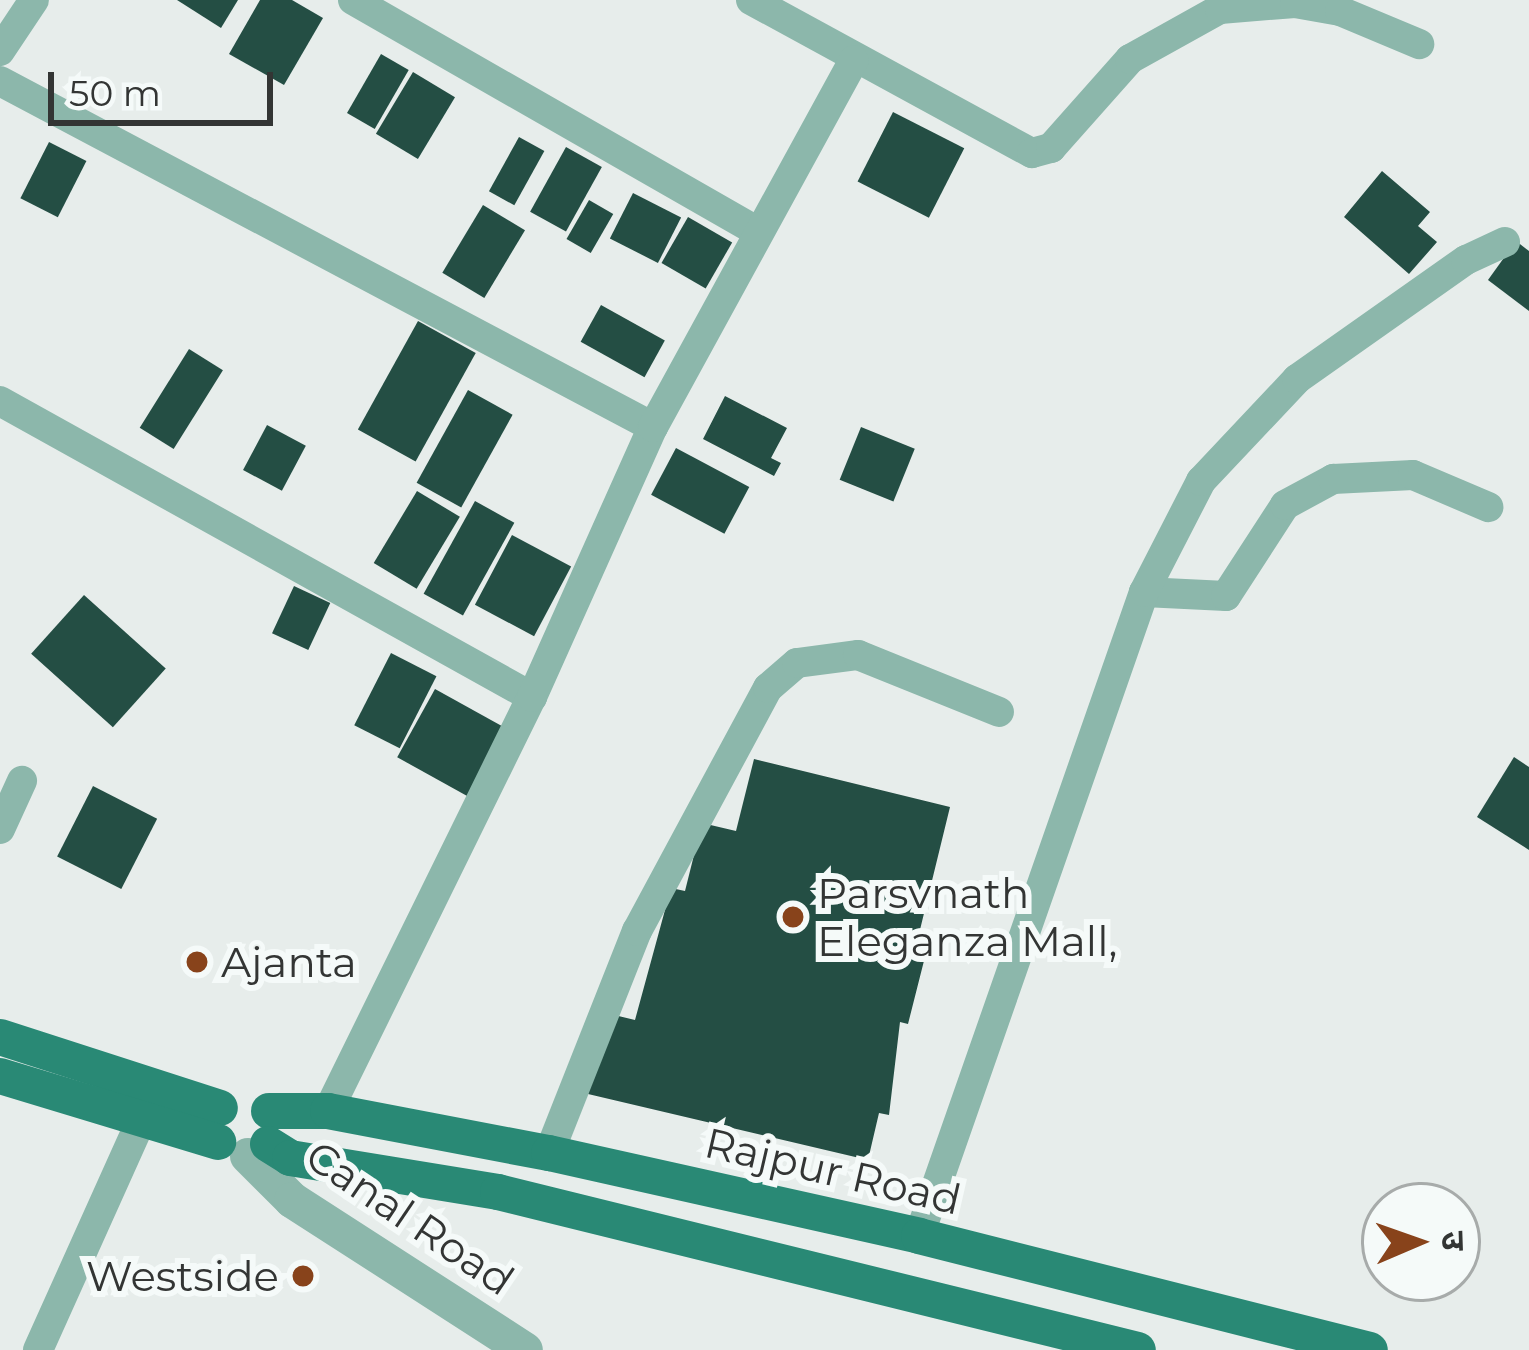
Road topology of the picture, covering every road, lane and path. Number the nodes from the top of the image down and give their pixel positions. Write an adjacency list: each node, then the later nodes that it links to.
1 (34, 0): 5 (street)
2 (353, 0): 8 (street)
3 (751, 0): 6 (street)
4 (1419, 44): 6 (street)
5 (0, 51)
6 (854, 60): 8 (street)
7 (0, 81): 11 (street)
8 (758, 232): 11 (street)
9 (1505, 242): 13 (street)
10 (0, 401): 14 (street)
11 (652, 427): 14 (street)
12 (1488, 507): 13 (street)
13 (1144, 592): 24 (street)
14 (532, 697): 20 (street)
15 (999, 712): 23 (street)
16 (22, 781): 17 (street)
17 (0, 830)
18 (0, 1037): 22 (main road, Rajpur Road)
19 (0, 1076): 21 (main road, Rajpur Road)
20 (328, 1111): 22 (main road, Rajpur Road); 23 (main road, Rajpur Road)
21 (140, 1123): 22 (main road, Rajpur Road); 25 (street)
22 (245, 1132): 26 (street, Canal Road); 27 (main road, Rajpur Road)
23 (549, 1153): 24 (main road, Rajpur Road)
24 (919, 1236): 28 (main road, Rajpur Road)
25 (38, 1350)
26 (525, 1350)
27 (1138, 1350)
28 (1370, 1350)

